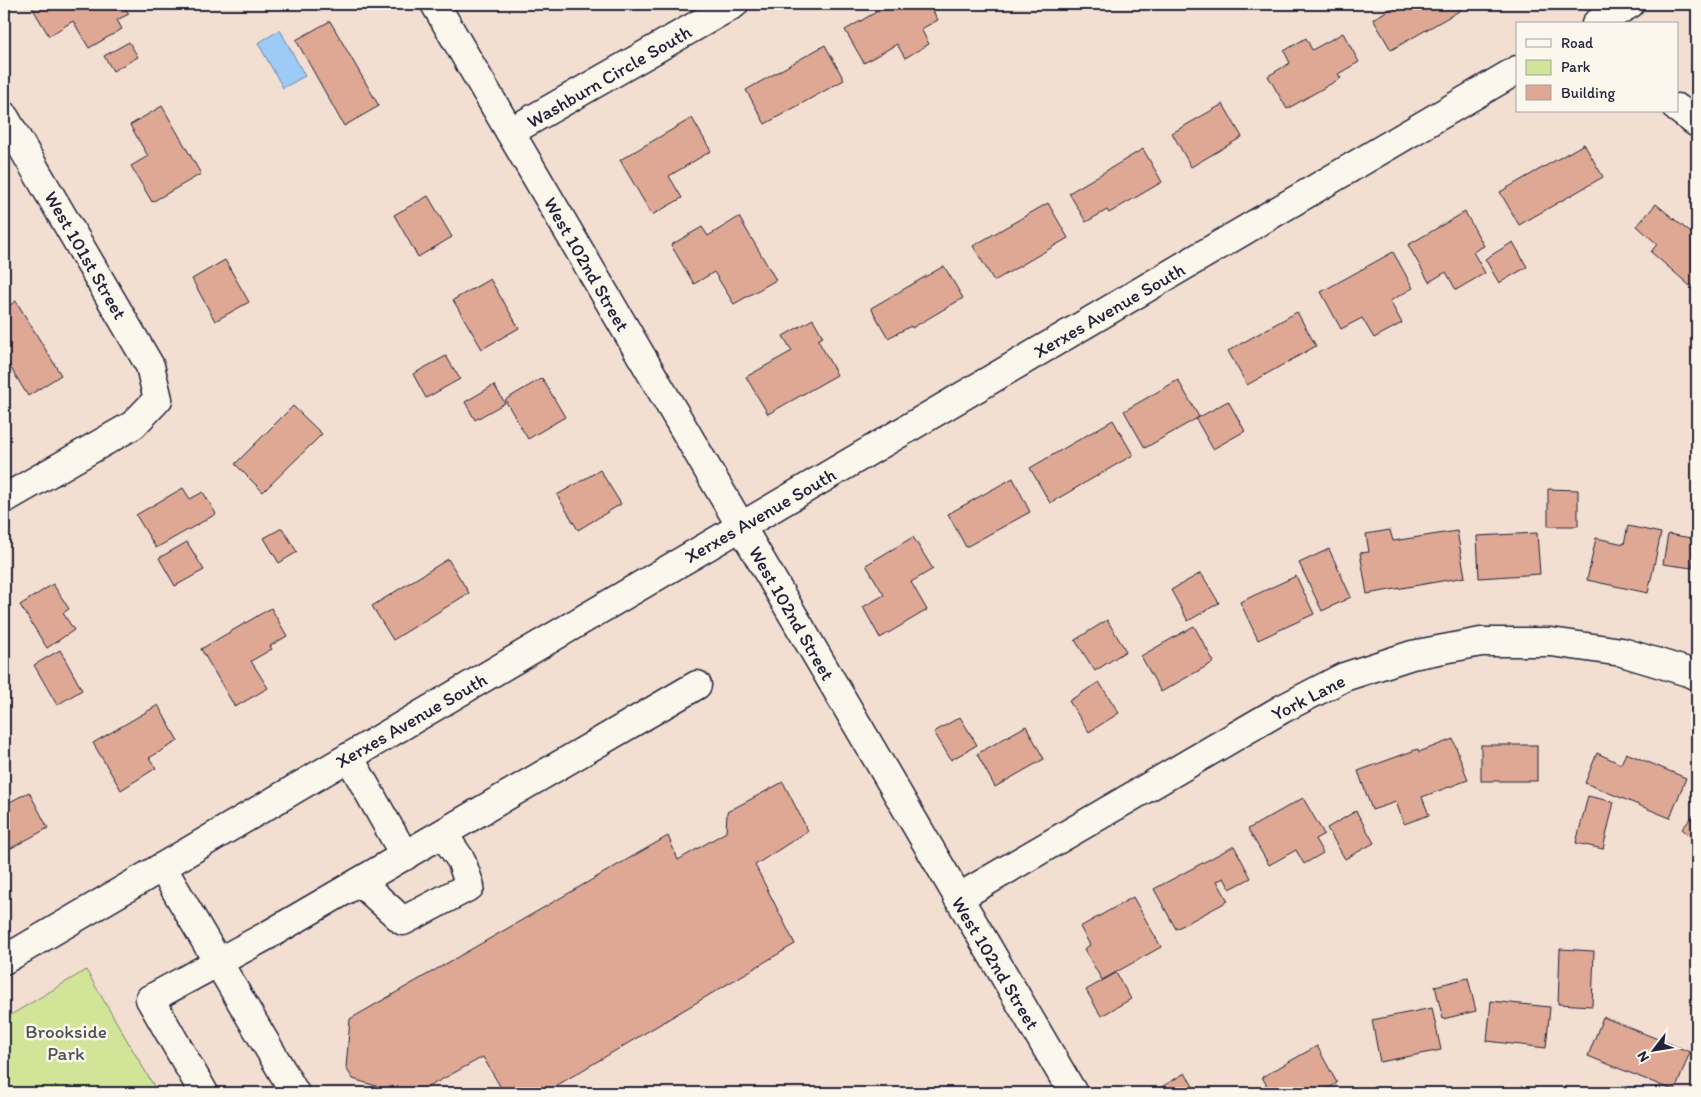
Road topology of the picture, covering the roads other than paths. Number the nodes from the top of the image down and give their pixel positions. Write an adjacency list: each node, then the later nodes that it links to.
1 (435, 4): 9 (street, West 102nd Street)
2 (734, 4): 9 (street, Washburn Circle South)
3 (1630, 4): 4 (street)
4 (1599, 22)
5 (1516, 71): 11 (street, Xerxes Avenue South)
6 (1678, 109): 8 (street)
7 (4, 116): 10 (street, West 101st Street)
8 (1697, 123)
9 (510, 132): 11 (street, West 102nd Street)
10 (4, 498)
11 (741, 526): 14 (street, Xerxes Avenue South); 19 (street, West 102nd Street)
12 (1697, 676): 19 (street, York Lane)
13 (697, 685): 15 (street)
14 (349, 757): 16 (street); 17 (street, Xerxes Avenue South)
15 (443, 834): 16 (street); 18 (street)
16 (405, 856): 18 (street)
17 (162, 866): 20 (street, Xerxes Avenue South); 21 (street)
18 (360, 882): 21 (street)
19 (958, 898): 24 (street, West 102nd Street)
20 (4, 960)
21 (218, 962): 22 (street); 23 (street)
22 (204, 1093)
23 (295, 1093)
24 (1073, 1093)

